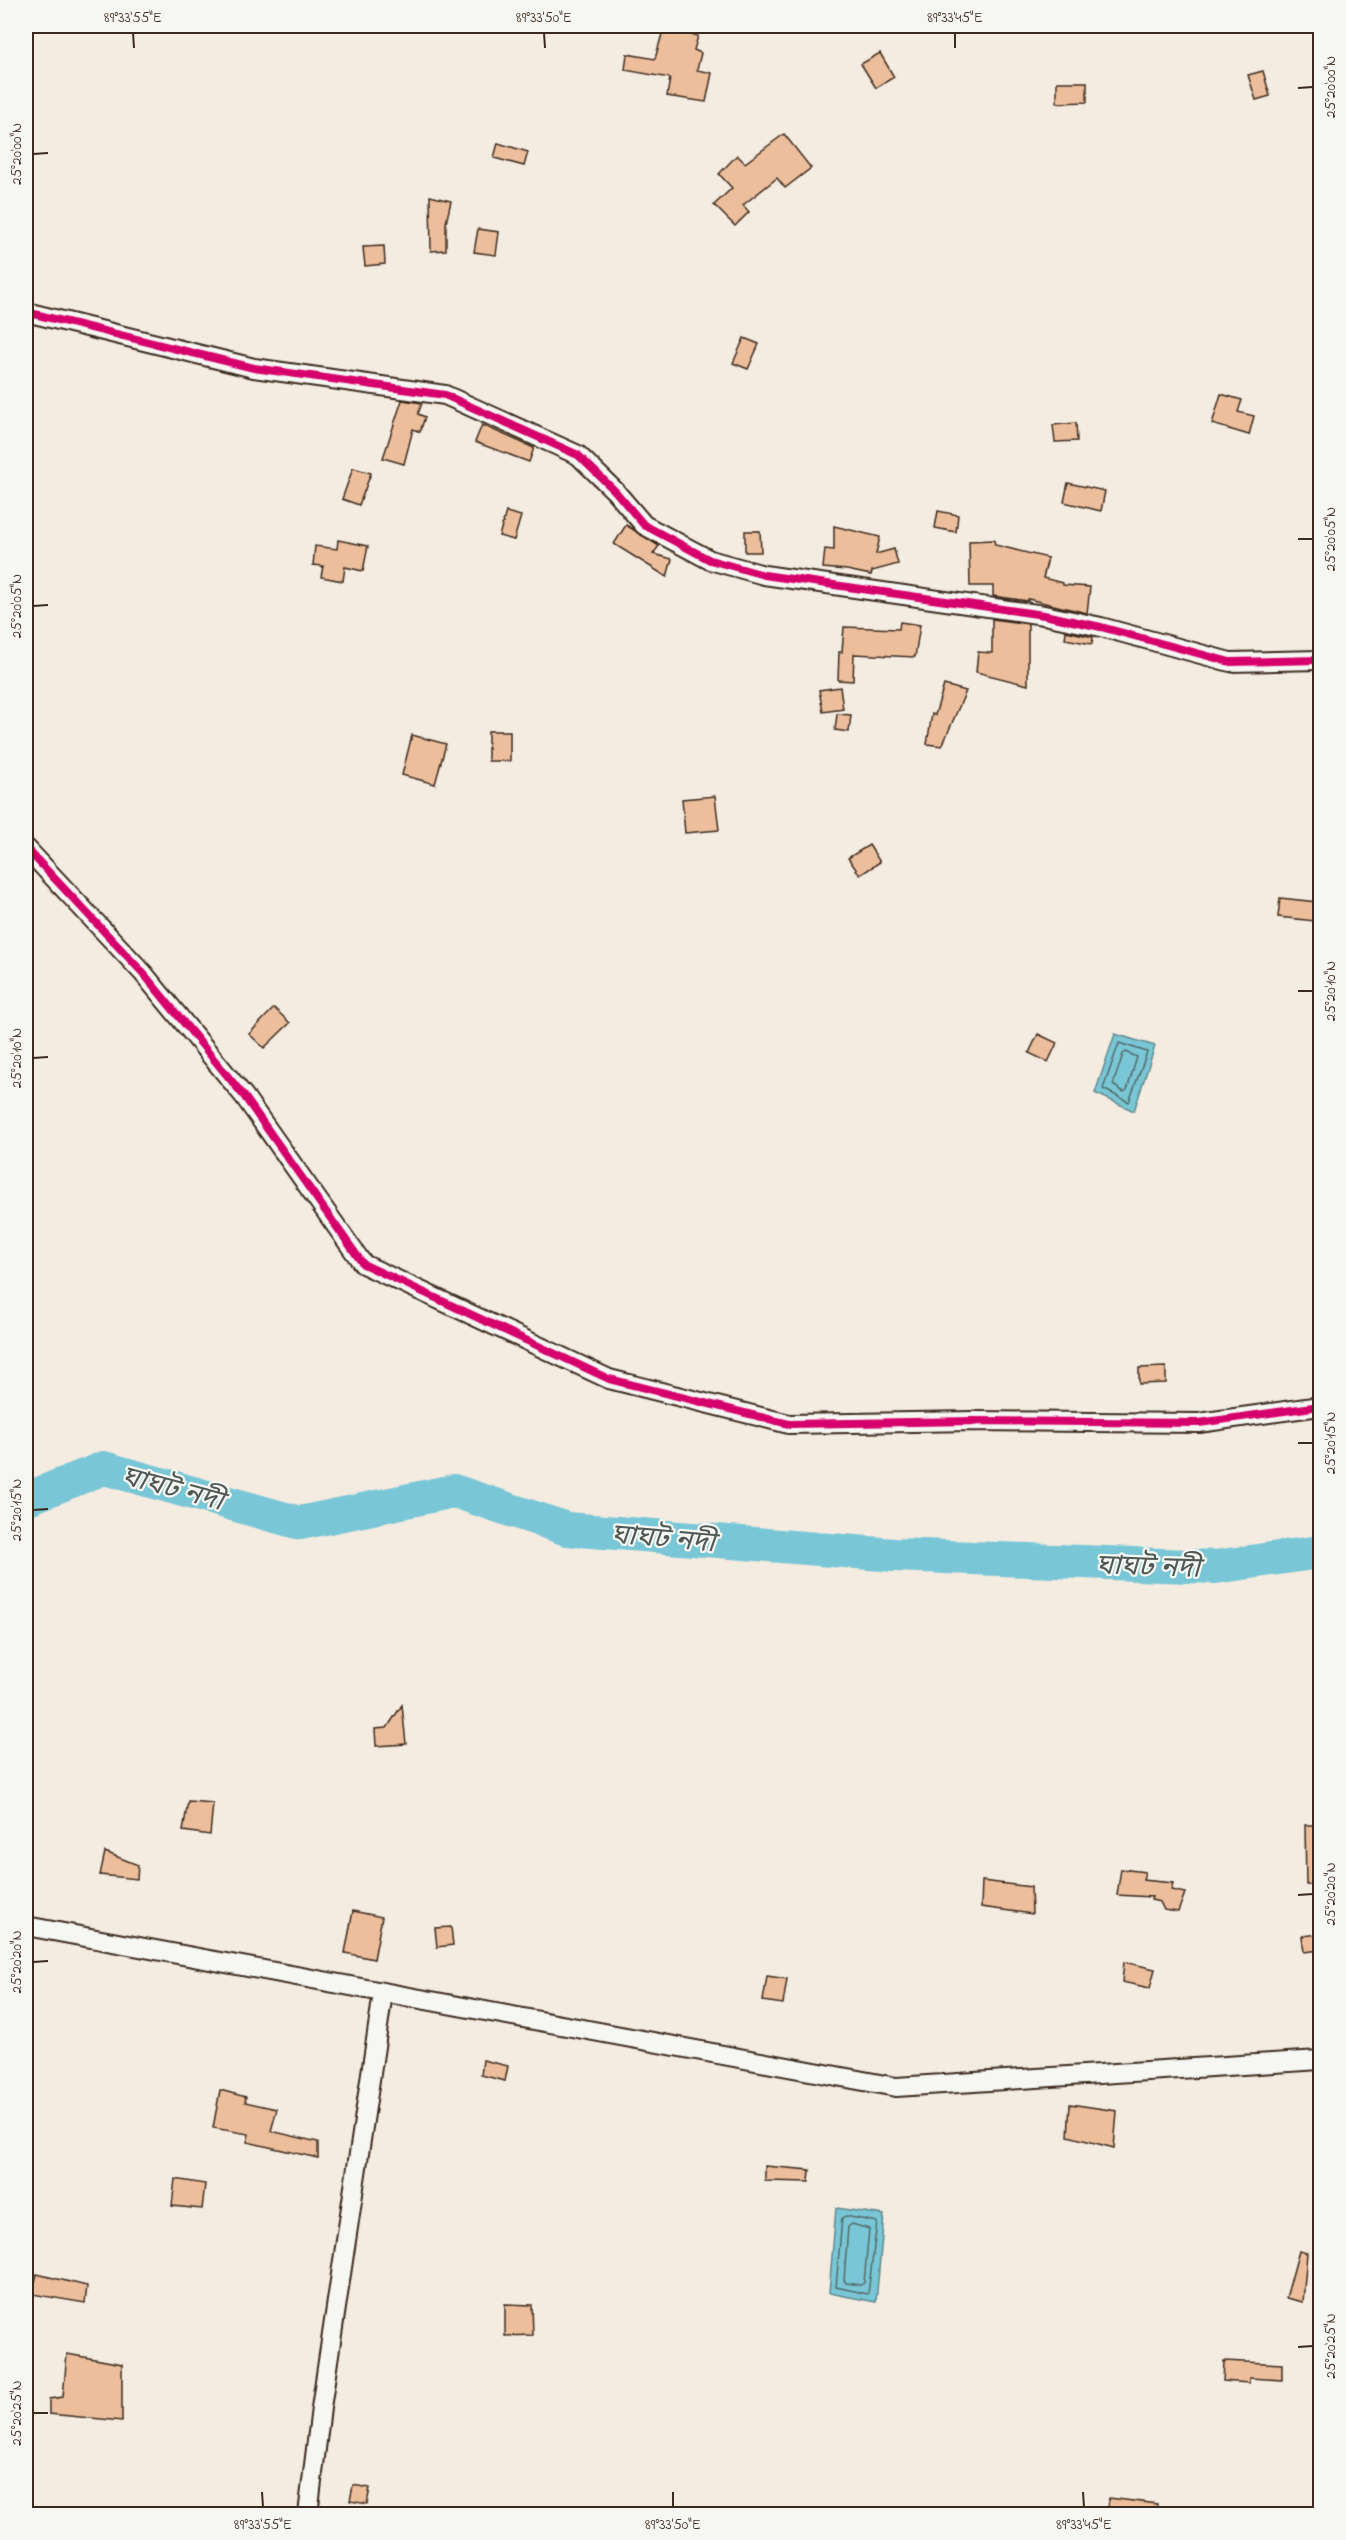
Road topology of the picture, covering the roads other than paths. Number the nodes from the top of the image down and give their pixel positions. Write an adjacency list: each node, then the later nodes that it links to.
1 (26, 312): 2 (street)
2 (1320, 660)
3 (26, 848): 4 (street)
4 (1320, 1406)
5 (26, 1926): 6 (street)
6 (383, 1993): 7 (street); 8 (street)
7 (1320, 2060)
8 (308, 2514)

